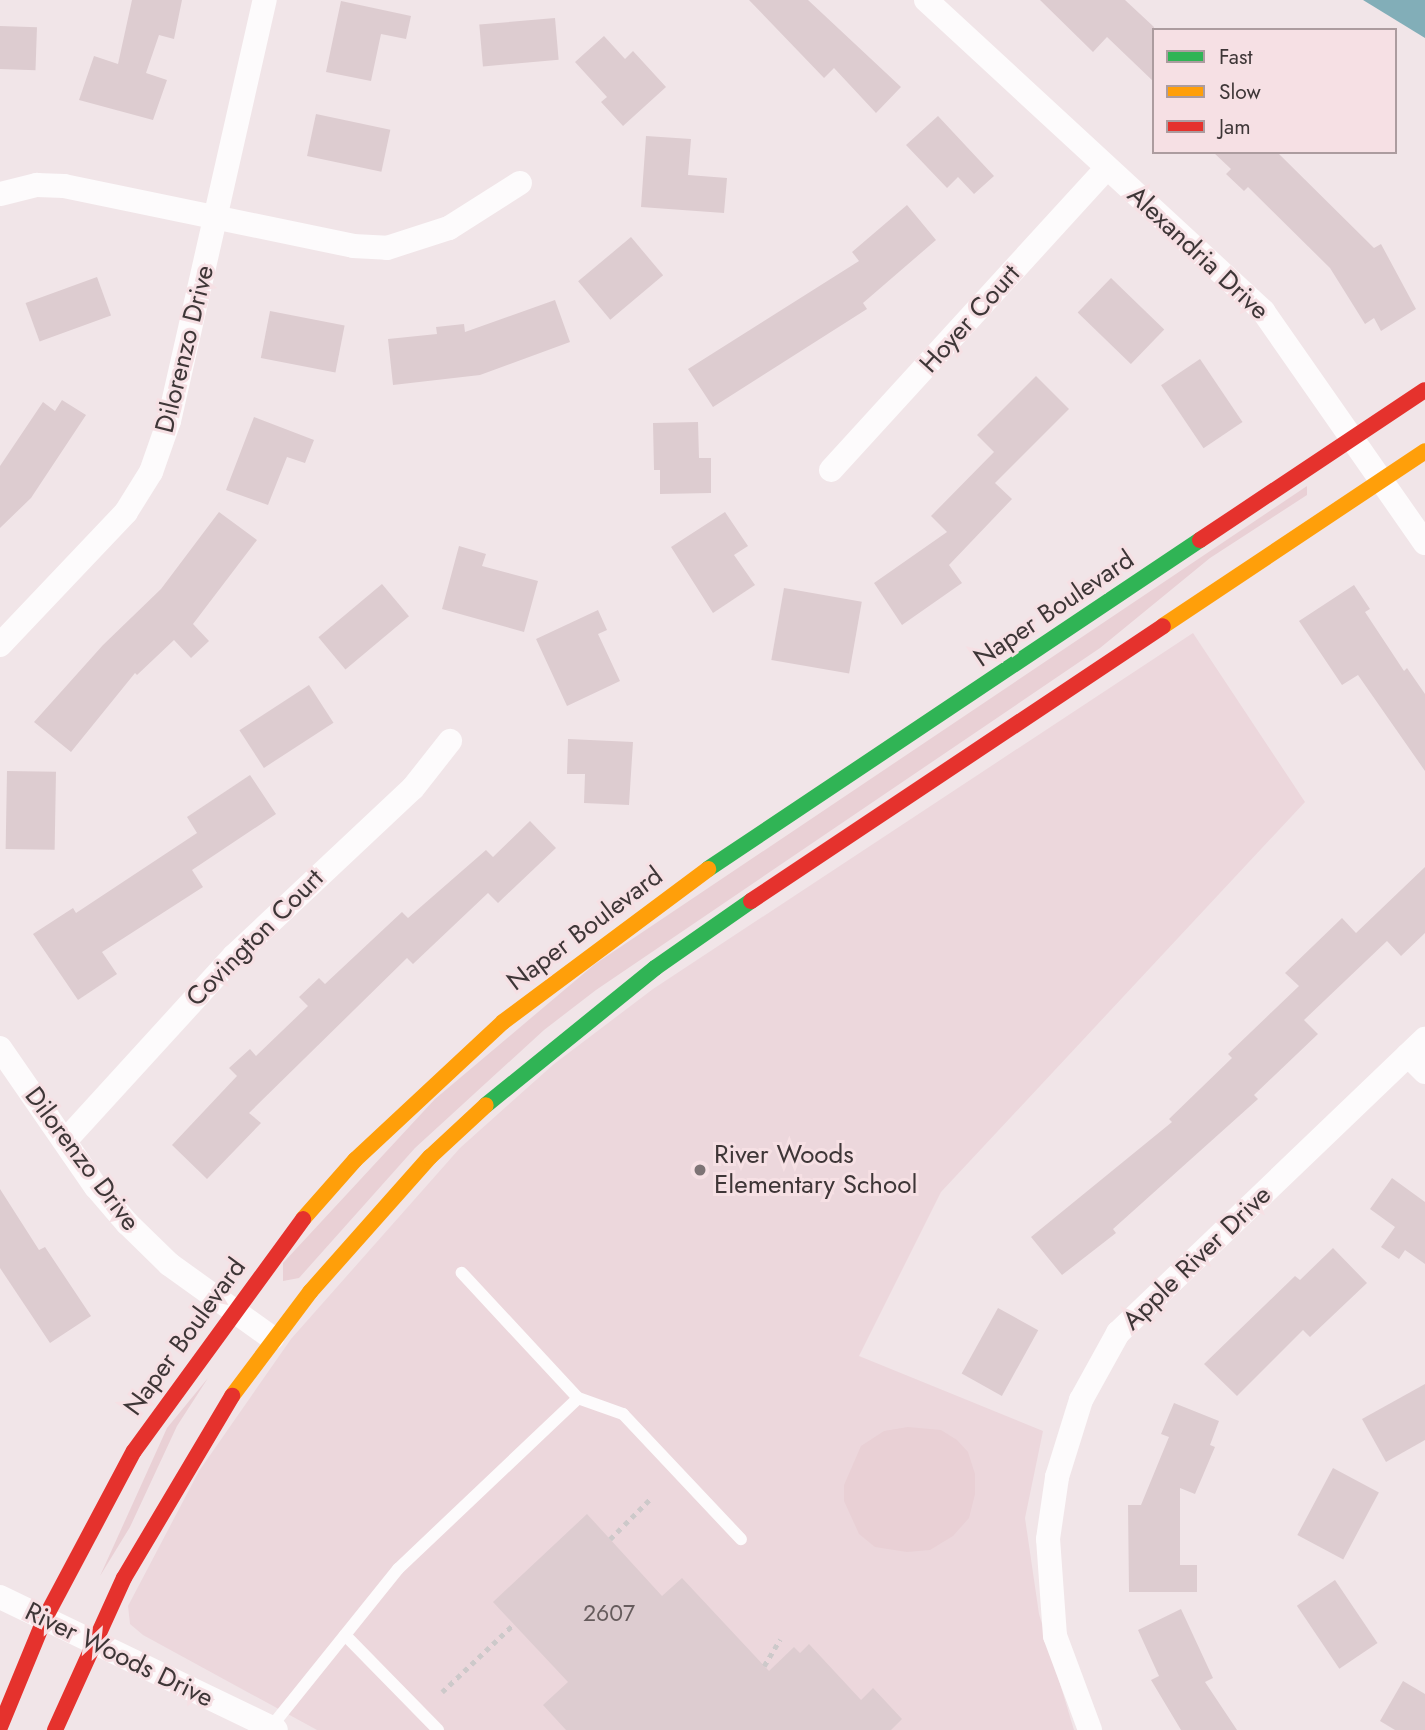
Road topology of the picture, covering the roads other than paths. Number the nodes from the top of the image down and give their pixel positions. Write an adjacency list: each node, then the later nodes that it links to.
1 (265, 0): 6 (street, Dilorenzo Drive)
2 (926, 0): 3 (street, Alexandria Drive)
3 (1107, 168): 8 (street, Alexandria Drive); 10 (street, Hoyer Court)
4 (520, 183): 6 (street)
5 (0, 194): 6 (street)
6 (218, 217): 13 (street, Dilorenzo Drive)
7 (1425, 390): 8 (main road, Naper Boulevard)
8 (1354, 437): 11 (street, Alexandria Drive); 19 (main road, Naper Boulevard)
9 (1425, 451): 11 (main road)
10 (831, 470)
11 (1382, 480): 12 (street, Alexandria Drive); 20 (main road)
12 (1425, 543)
13 (0, 645)
14 (450, 741): 17 (street, Covington Court)
15 (0, 1048): 17 (street, Dilorenzo Drive)
16 (1420, 1055): 31 (street, Apple River Drive)
17 (65, 1141): 19 (street, Dilorenzo Drive)
18 (462, 1273): 21 (lane)
19 (232, 1310): 20 (street, Dilorenzo Drive); 24 (main road, Naper Boulevard)
20 (272, 1338): 26 (main road)
21 (578, 1398): 22 (lane); 25 (lane)
22 (741, 1539)
23 (0, 1597): 24 (street, River Woods Drive)
24 (44, 1620): 26 (street, River Woods Drive); 27 (main road, Naper Boulevard)
25 (345, 1635): 28 (lane); 30 (lane)
26 (92, 1643): 28 (street, River Woods Drive); 29 (main road)
27 (0, 1727)
28 (274, 1729)
29 (55, 1730)
30 (439, 1730)
31 (1090, 1730)

